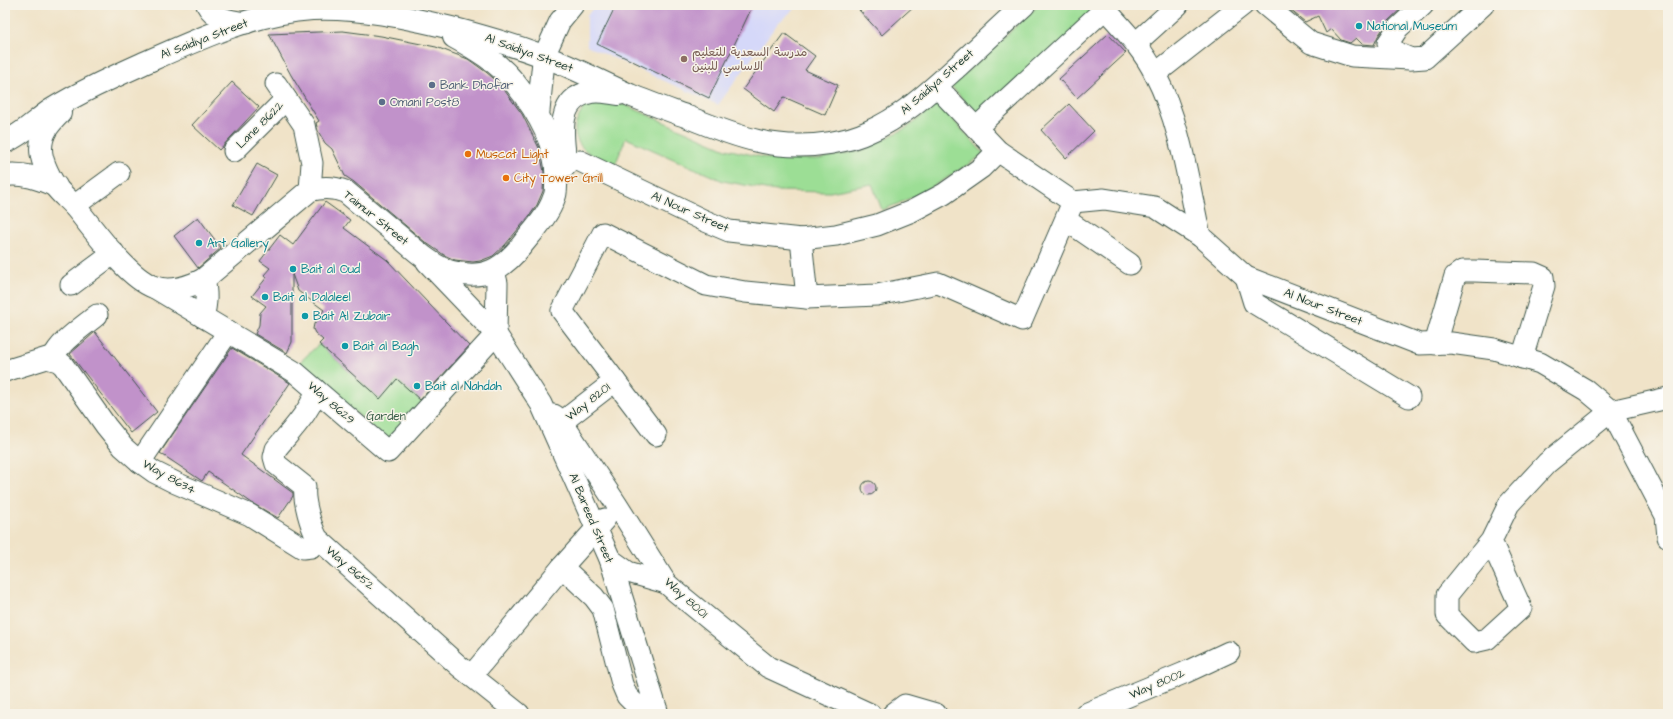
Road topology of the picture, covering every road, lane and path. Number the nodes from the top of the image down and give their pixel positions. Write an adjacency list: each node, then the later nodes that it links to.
1 (573, 5): 16 (street)
2 (1024, 5): 19 (main road, Al Saidiya Street)
3 (1178, 5): 15 (street)
4 (1243, 5): 18 (street)
5 (1265, 5): 17 (street)
6 (1423, 5): 17 (street)
7 (1483, 5): 17 (street)
8 (316, 7): 9 (main road, Al Saidiya Street); 13 (main road, Al Saidiya Street)
9 (351, 7): 12 (main road, Al Saidiya Street)
10 (1107, 7): 15 (street); 23 (street)
11 (208, 8): 13 (street); 14 (street)
12 (423, 21): 16 (main road, Al Saidiya Street); 22 (main road, Taimur Street)
13 (246, 22): 14 (main road, Al Saidiya Street)
14 (191, 42): 20 (main road, Al Saidiya Street)
15 (1136, 43): 18 (street)
16 (544, 56): 21 (main road, Al Saidiya Street); 22 (main road)
17 (1410, 59)
18 (1155, 74): 35 (street)
19 (936, 86): 21 (main road, Al Saidiya Street); 23 (street)
20 (82, 93): 24 (main road, Al Saidiya Street); 30 (main road)
21 (631, 95): 32 (main road, Taimur Street)
22 (538, 116): 32 (main road, Taimur Street)
23 (976, 128): 26 (street)
24 (5, 142)
25 (234, 151): 31 (street, Lane 8622)
26 (998, 151): 34 (street); 36 (street, Al Nour Street)
27 (580, 161): 36 (street, Al Nour Street)
28 (119, 173): 33 (street)
29 (5, 175): 30 (main road)
30 (56, 186): 33 (main road)
31 (310, 190): 37 (main road, Taimur Street); 42 (main road)
32 (555, 197): 40 (main road, Taimur Street)
33 (74, 206): 38 (main road)
34 (1070, 211): 35 (street, Al Nour Street); 39 (street); 45 (street)
35 (1200, 236): 41 (street, Al Nour Street)
36 (802, 239): 45 (street)
37 (415, 250): 40 (main road, Taimur Street); 49 (street, Al Bareed Street)
38 (114, 253): 43 (street); 44 (main road)
39 (1130, 264)
40 (494, 271): 49 (street)
41 (1246, 277): 50 (street, Al Nour Street); 56 (street)
42 (204, 279): 44 (main road); 47 (street)
43 (72, 285)
44 (155, 288): 47 (street, Way 8629)
45 (807, 298): 54 (street)
46 (97, 315): 51 (street)
47 (203, 317): 48 (street, Way 8629)
48 (228, 332): 55 (street, Way 8629); 62 (street)
49 (496, 334): 55 (street, Way 8629); 58 (street, Al Bareed Street)
50 (1435, 344): 52 (street, Al Nour Street); 52 (street)
51 (53, 358): 53 (street); 62 (street, Way 8634)
52 (1522, 358): 59 (street, Al Nour Street)
53 (5, 370)
54 (615, 381): 60 (street, Way 8201); 61 (street)
55 (315, 389): 66 (street, Way 8652)
56 (1409, 397)
57 (1668, 398): 59 (street)
58 (541, 404): 60 (street, Way 8001); 64 (street, Al Bareed Street)
59 (1611, 411): 65 (street); 67 (street)
60 (562, 422): 63 (street, Way 8001)
61 (656, 435)
62 (140, 462): 66 (street, Way 8634)
63 (620, 509): 64 (street); 68 (street); 70 (street, Way 8001)
64 (597, 528): 68 (street, Al Bareed Street); 69 (street)
65 (1668, 537)
66 (317, 538): 72 (street, Way 8652)
67 (1491, 541)
68 (610, 559): 70 (street); 73 (street, Al Bareed Street)
69 (562, 567): 72 (street); 73 (street)
70 (666, 583): 75 (street, Way 8001)
71 (1228, 652): 78 (street, Way 8002)
72 (472, 675): 74 (street, Way 8652)
73 (657, 711)
74 (519, 714)
75 (870, 714)
76 (893, 714): 77 (street)
77 (936, 714)
78 (1085, 714)

